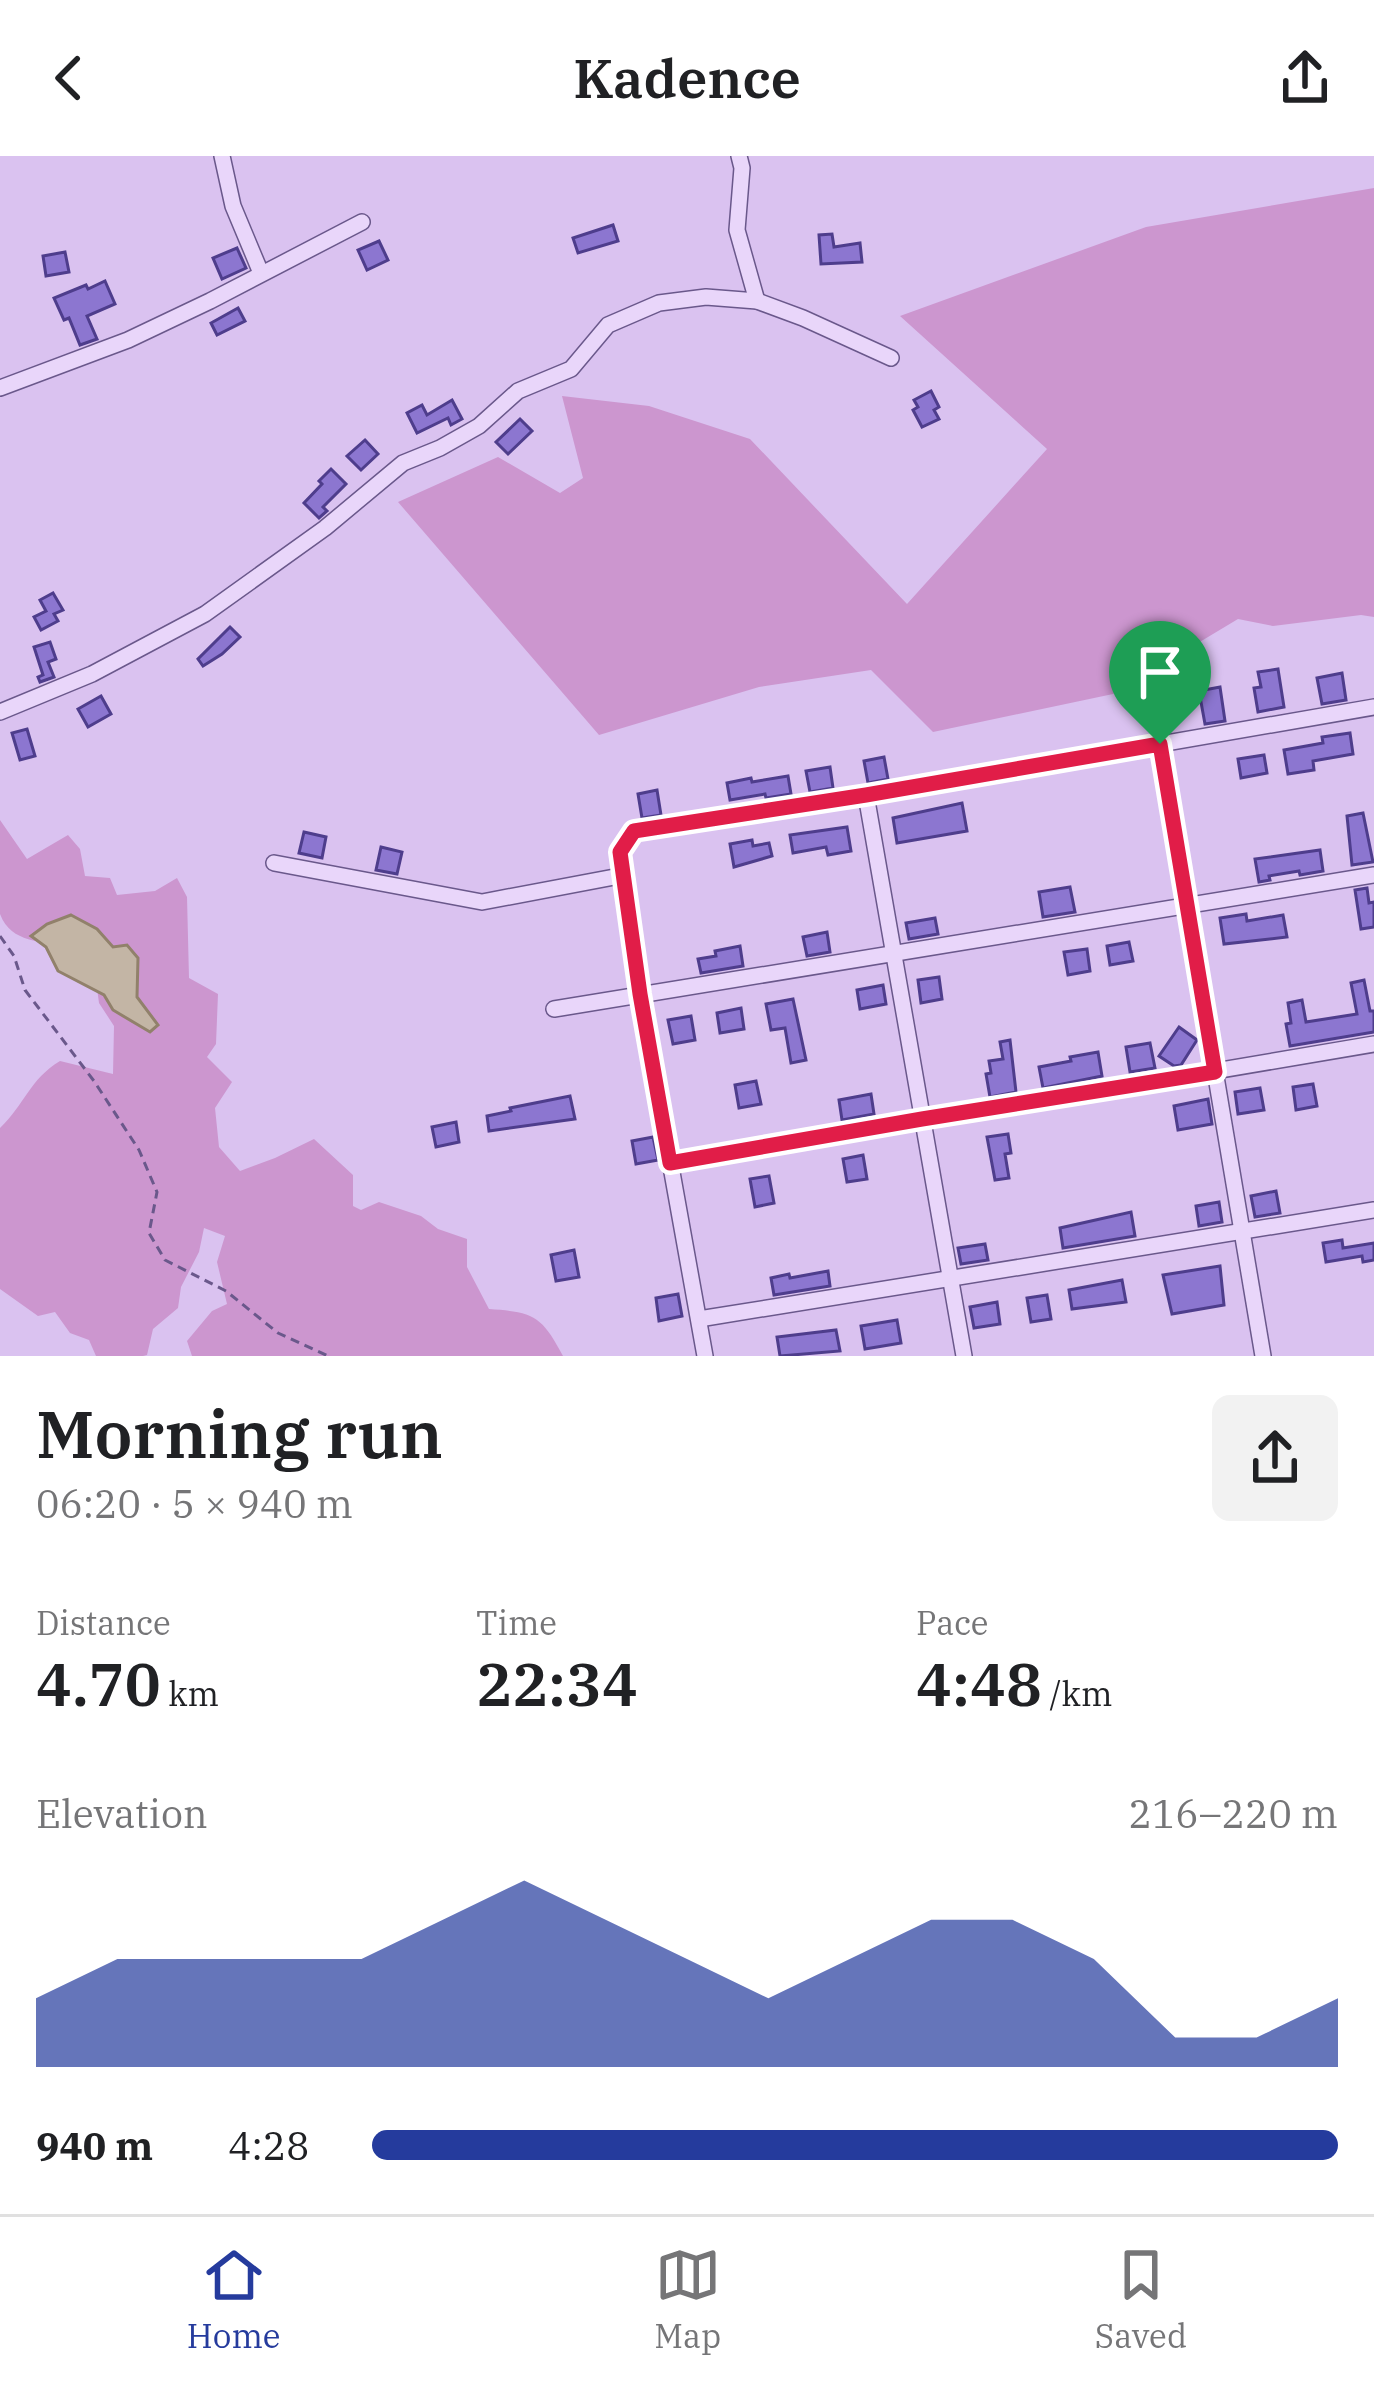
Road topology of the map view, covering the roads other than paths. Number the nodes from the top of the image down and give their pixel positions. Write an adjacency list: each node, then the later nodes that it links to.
1 (222, 156): 4 (street)
2 (739, 156): 5 (street)
3 (362, 222): 4 (street)
4 (261, 273): 7 (street)
5 (757, 301): 6 (street); 9 (street)
6 (891, 358)
7 (0, 388)
8 (1374, 707): 10 (street)
9 (0, 712)
10 (1160, 744): 11 (street); 15 (street)
11 (866, 795): 14 (street); 16 (street)
12 (274, 863): 14 (street)
13 (1374, 874): 15 (street)
14 (625, 875): 17 (street)
15 (1187, 905): 16 (street); 20 (street)
16 (893, 953): 17 (street); 21 (street)
17 (640, 994): 18 (street); 22 (street)
18 (554, 1009)
19 (1374, 1044): 20 (street)
20 (1215, 1072): 21 (street); 24 (street)
21 (922, 1119): 22 (street); 25 (street)
22 (670, 1163): 26 (street)
23 (1374, 1210): 24 (street)
24 (1242, 1231): 25 (street); 29 (street)
25 (951, 1279): 26 (street); 28 (street)
26 (698, 1319): 27 (street)
27 (705, 1356)
28 (964, 1356)
29 (1263, 1356)

